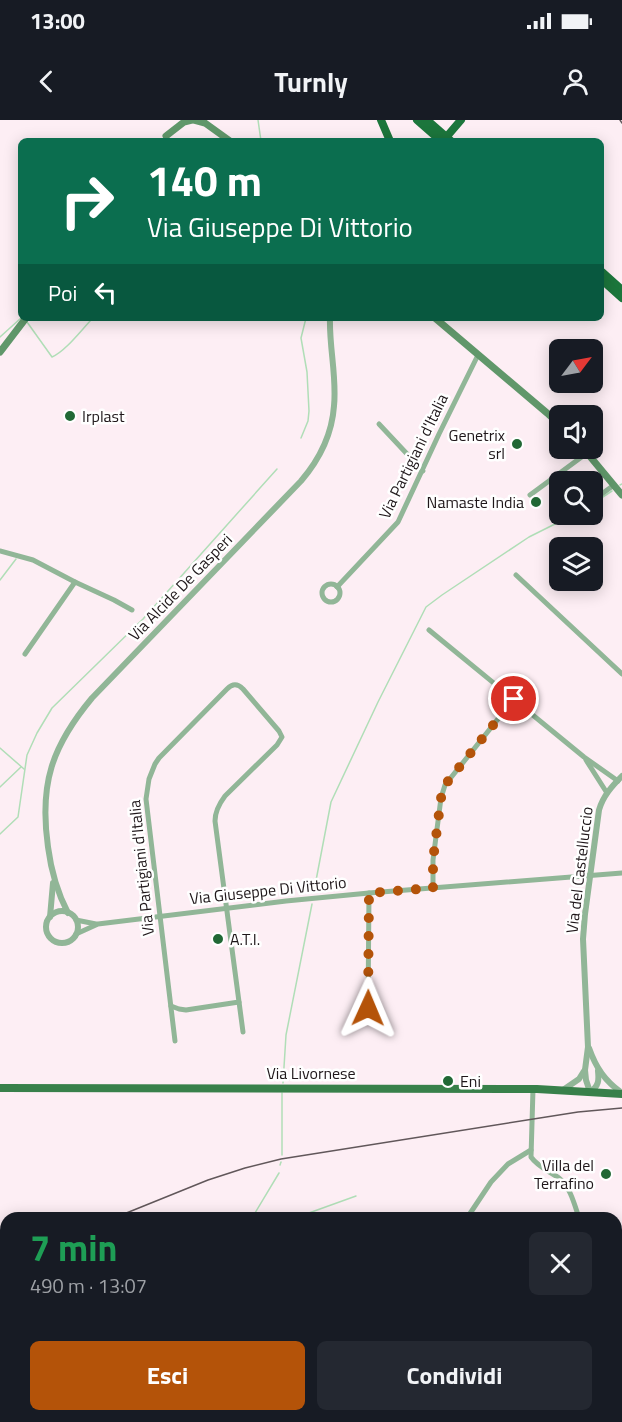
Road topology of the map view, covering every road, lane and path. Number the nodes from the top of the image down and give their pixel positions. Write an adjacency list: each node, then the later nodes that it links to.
1 (179, 120): 11 (main road)
2 (193, 120): 9 (main road); 11 (main road)
3 (213, 120): 10 (main road)
4 (381, 120): 13 (highway)
5 (417, 120): 14 (highway)
6 (427, 120): 16 (highway)
7 (434, 120): 17 (highway)
8 (461, 120): 15 (highway, bridge)
9 (203, 122): 10 (main road)
10 (222, 134): 12 (main road)
11 (164, 138)
12 (227, 138)
13 (389, 138)
14 (438, 138)
15 (445, 138)
16 (448, 138)
17 (454, 138)
18 (604, 274): 20 (highway)
19 (604, 282): 21 (highway)
20 (622, 290)
21 (622, 298)
22 (24, 321): 25 (main road)
23 (330, 321): 50 (street, Via Alcide De Gasperi)
24 (438, 321): 26 (main road)
25 (0, 352)
26 (478, 355): 27 (main road); 31 (street, Via Partigiani d'Italia)
27 (549, 415)
28 (379, 424): 31 (street)
29 (575, 459): 34 (street)
30 (592, 459): 32 (main road)
31 (423, 471): 39 (street, Via Partigiani d'Italia)
32 (614, 485): 33 (street); 35 (main road)
33 (603, 493)
34 (530, 495)
35 (622, 495)
36 (0, 551): 38 (street)
37 (516, 575): 43 (street)
38 (75, 582): 40 (street); 42 (street)
39 (337, 586)
40 (132, 610)
41 (429, 630): 44 (street)
42 (25, 654)
43 (622, 674)
44 (514, 699): 45 (street); 51 (street)
45 (584, 756): 46 (street); 47 (street)
46 (620, 778): 47 (street, Via del Castelluccio)
47 (608, 793): 49 (street, Via del Castelluccio)
48 (622, 873): 49 (street, Via Giuseppe Di Vittorio)
49 (591, 876): 51 (street, Via Giuseppe Di Vittorio); 65 (street, Via del Castelluccio)
50 (53, 877): 54 (street, Via Alcide De Gasperi); 55 (street, Via Alcide De Gasperi)
51 (433, 888): 52 (street, Via Giuseppe Di Vittorio)
52 (369, 893): 53 (street, Via Giuseppe Di Vittorio); 62 (street)
53 (226, 908): 56 (street, Via Giuseppe Di Vittorio); 56 (street, Via Partigiani d'Italia); 60 (street)
54 (68, 913): 55 (street); 57 (street)
55 (50, 917): 59 (street)
56 (160, 917): 58 (street, Via Giuseppe Di Vittorio); 61 (street, Via Partigiani d'Italia)
57 (76, 920): 58 (street, Via Giuseppe Di Vittorio); 59 (street)
58 (98, 924): 59 (street, Via Giuseppe Di Vittorio)
59 (76, 934)
60 (239, 1002): 61 (street); 63 (street)
61 (171, 1006): 64 (street, Via Partigiani d'Italia)
62 (368, 1008)
63 (243, 1032)
64 (175, 1041)
65 (588, 1047): 66 (street, Via del Castelluccio); 67 (street, Via del Castelluccio)
66 (585, 1070): 70 (street); 71 (street, Via del Castelluccio)
67 (598, 1071): 71 (street); 72 (street, Via del Castelluccio)
68 (0, 1088): 69 (main road, Via Livornese)
69 (533, 1089): 70 (main road, Via Livornese); 73 (street)
70 (563, 1090): 71 (main road, Via Livornese)
71 (590, 1092): 72 (main road, Via Livornese)
72 (622, 1094)
73 (531, 1150): 74 (street); 75 (street)
74 (471, 1212)
75 (577, 1212)

